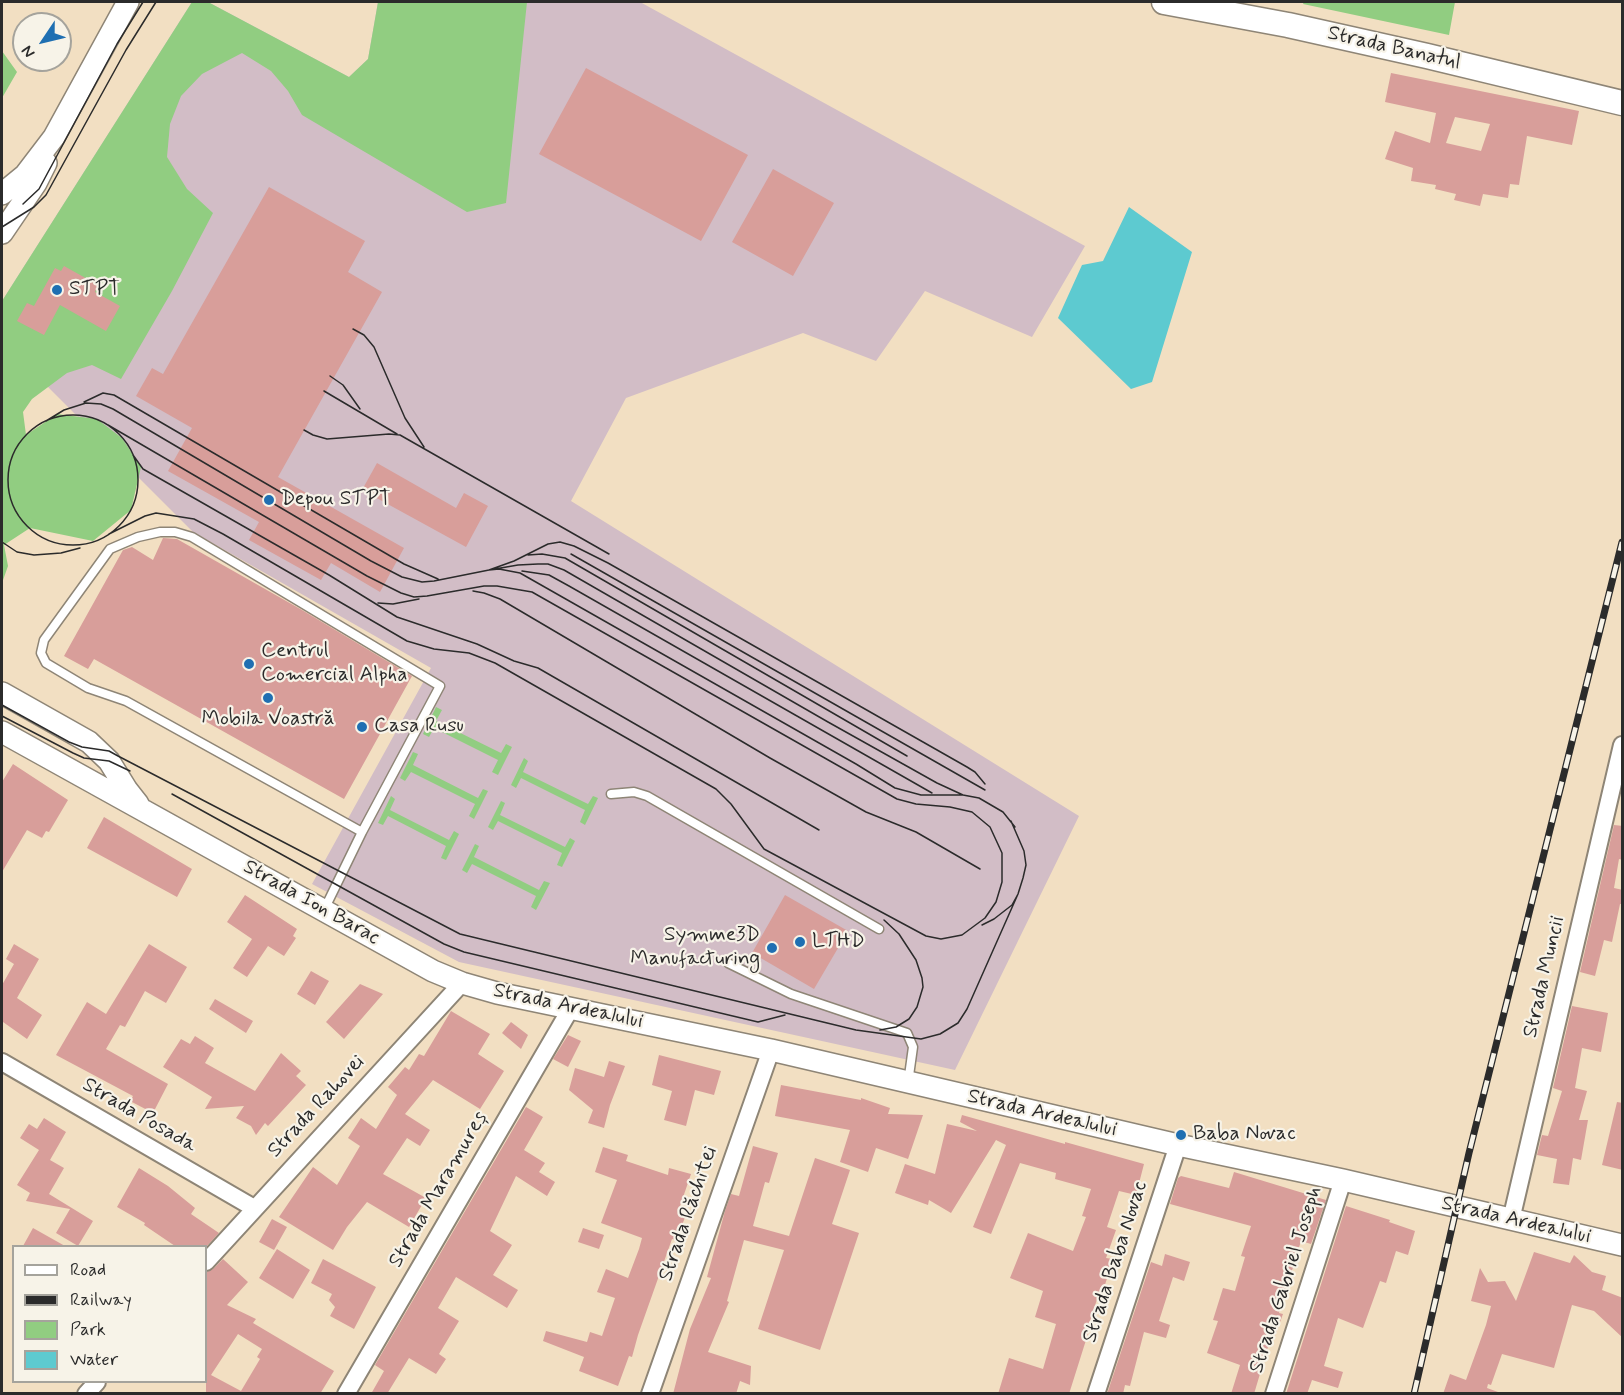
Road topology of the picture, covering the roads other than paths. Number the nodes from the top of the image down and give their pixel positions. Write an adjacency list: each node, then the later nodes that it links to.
1 (128, 2): 4 (street)
2 (1164, 2): 3 (main road, Strada Banatul)
3 (1623, 103)
4 (54, 137): 5 (street); 6 (street)
5 (2, 194)
6 (2, 233)
7 (2, 693): 11 (street, Strada Ion Barac)
8 (2, 732): 11 (street, Strada Ion Barac)
9 (1623, 745): 24 (street, Strada Muncii)
10 (611, 794): 14 (lane)
11 (161, 820): 13 (street, Strada Ion Barac)
12 (362, 832): 12 (lane); 13 (lane)
13 (324, 910): 16 (street, Strada Ion Barac)
14 (879, 929)
15 (728, 963): 20 (lane)
16 (462, 983): 17 (street, Strada Ardealului); 23 (street, Strada Rahovei)
17 (571, 1008): 18 (street, Strada Ardealului); 27 (street, Strada Maramureș)
18 (771, 1050): 20 (street, Strada Ardealului); 28 (street, Strada Răchitei)
19 (2, 1062): 23 (street, Strada Posada)
20 (908, 1083): 21 (street, Strada Ardealului)
21 (1178, 1145): 22 (street, Strada Ardealului); 29 (street, Strada Baba Novac)
22 (1343, 1180): 24 (street, Strada Ardealului); 30 (street, Strada Gabriel Joseph)
23 (254, 1208): 26 (street, Strada Rahovei)
24 (1511, 1220): 25 (street, Strada Ardealului)
25 (1623, 1245)
26 (207, 1261)
27 (346, 1394)
28 (650, 1394)
29 (1096, 1394)
30 (1274, 1394)

